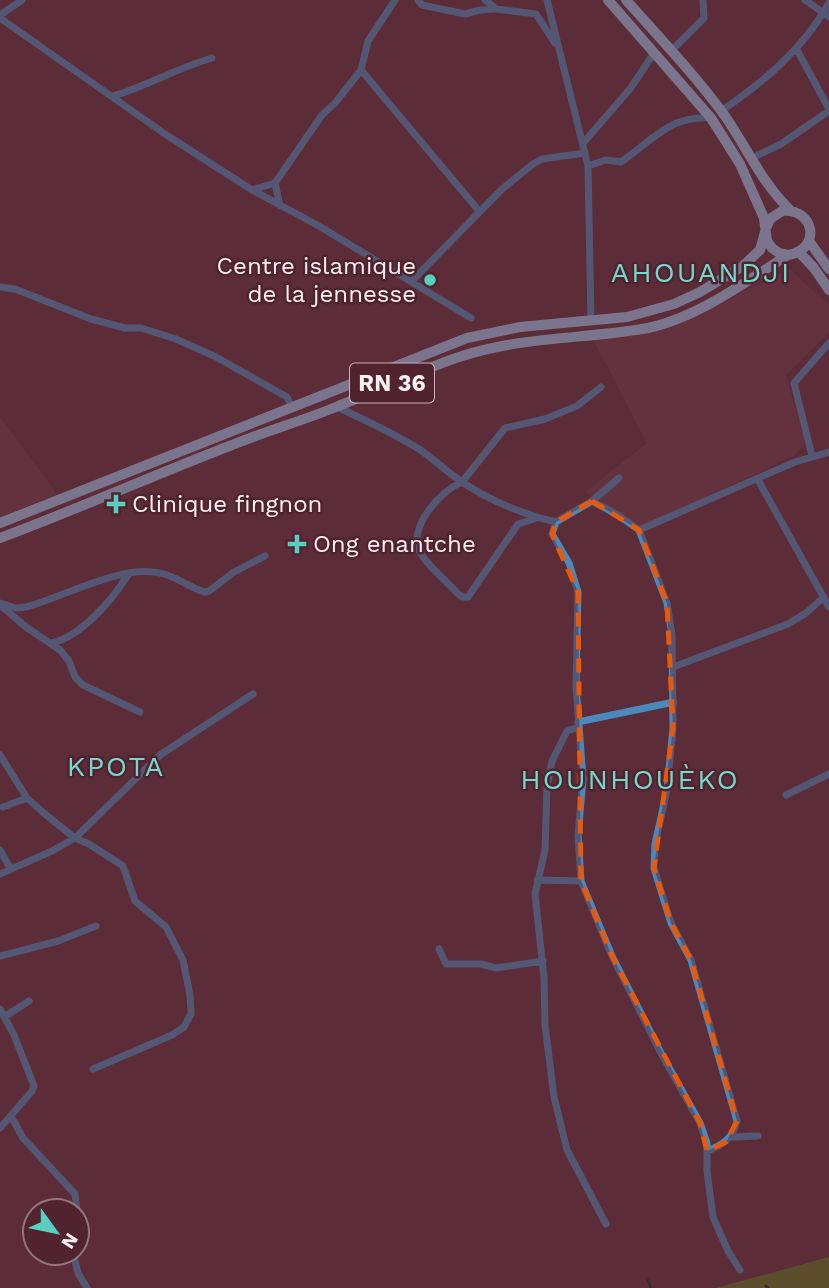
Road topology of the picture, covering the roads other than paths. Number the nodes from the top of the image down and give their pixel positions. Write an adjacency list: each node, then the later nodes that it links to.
1 (22, 0): 13 (street)
2 (395, 0): 19 (street)
3 (418, 0): 11 (street)
4 (485, 0): 11 (street)
5 (547, 0): 14 (street)
6 (608, 0): 17 (main road)
7 (626, 0): 16 (main road)
8 (704, 0): 16 (street)
9 (805, 0): 12 (street)
10 (829, 4): 12 (street)
11 (496, 9): 14 (street)
12 (826, 15): 15 (street)
13 (0, 17): 20 (street)
14 (557, 46): 24 (street)
15 (796, 48): 21 (street); 22 (street)
16 (671, 51): 22 (main road)
17 (654, 52): 23 (main road); 24 (street)
18 (212, 58): 20 (street)
19 (361, 70): 28 (street); 32 (street)
20 (113, 96): 29 (street)
21 (828, 106): 26 (street)
22 (721, 111): 26 (main road)
23 (711, 118): 27 (street); 33 (main road)
24 (584, 142): 25 (street)
25 (585, 153): 27 (street); 32 (street)
26 (752, 158): 31 (main road)
27 (588, 166): 41 (street)
28 (275, 183): 29 (street); 30 (street)
29 (252, 190): 30 (street)
30 (280, 206): 37 (street)
31 (790, 210): 33 (main road); 34 (main road)
32 (479, 211): 37 (street)
33 (766, 229): 35 (main road); 41 (main road, RN 36)
34 (808, 242): 35 (main road); 36 (main road)
35 (794, 253): 39 (main road); 45 (main road, RN 36)
36 (829, 269)
37 (411, 282): 40 (street)
38 (0, 287): 44 (street)
39 (829, 290)
40 (471, 318)
41 (591, 320): 44 (main road, RN 36)
42 (829, 343): 47 (street)
43 (601, 387): 50 (street)
44 (292, 407): 54 (main road, RN 36)
45 (337, 407): 50 (street); 56 (main road, RN 36)
46 (829, 452): 47 (street)
47 (812, 456): 49 (street)
48 (619, 478): 51 (street)
49 (758, 480): 55 (street); 59 (street)
50 (462, 482): 52 (street); 52 (street)
51 (592, 501): 53 (street); 55 (street)
52 (537, 518): 53 (street)
53 (556, 522): 67 (street)
54 (0, 523)
55 (639, 530): 63 (street)
56 (0, 538)
57 (265, 556): 58 (street)
58 (128, 574): 60 (street); 62 (street)
59 (824, 597): 61 (street); 63 (street)
60 (0, 604): 62 (street)
61 (829, 607)
62 (51, 643): 66 (street)
63 (673, 667): 65 (street)
64 (253, 694): 73 (street)
65 (674, 702): 67 (street); 89 (street)
66 (140, 712)
67 (578, 724): 77 (street); 78 (street)
68 (0, 755): 71 (street)
69 (829, 774): 70 (street)
70 (786, 795)
71 (27, 798): 72 (street); 73 (street)
72 (3, 807)
73 (75, 838): 75 (street); 85 (street)
74 (0, 850): 75 (street)
75 (10, 868): 76 (street)
76 (0, 874)
77 (537, 880): 78 (street); 82 (street)
78 (581, 881): 90 (street)
79 (96, 926): 81 (street)
80 (439, 949): 82 (street)
81 (0, 956)
82 (543, 961): 92 (street)
83 (29, 1001): 84 (street)
84 (2, 1013): 86 (street)
85 (93, 1069)
86 (11, 1116): 87 (street); 91 (street)
87 (0, 1128)
88 (758, 1136): 89 (street)
89 (731, 1137): 90 (street)
90 (707, 1151): 94 (street)
91 (75, 1197)
92 (606, 1224)
93 (76, 1267): 95 (street)
94 (740, 1270)
95 (87, 1288)

